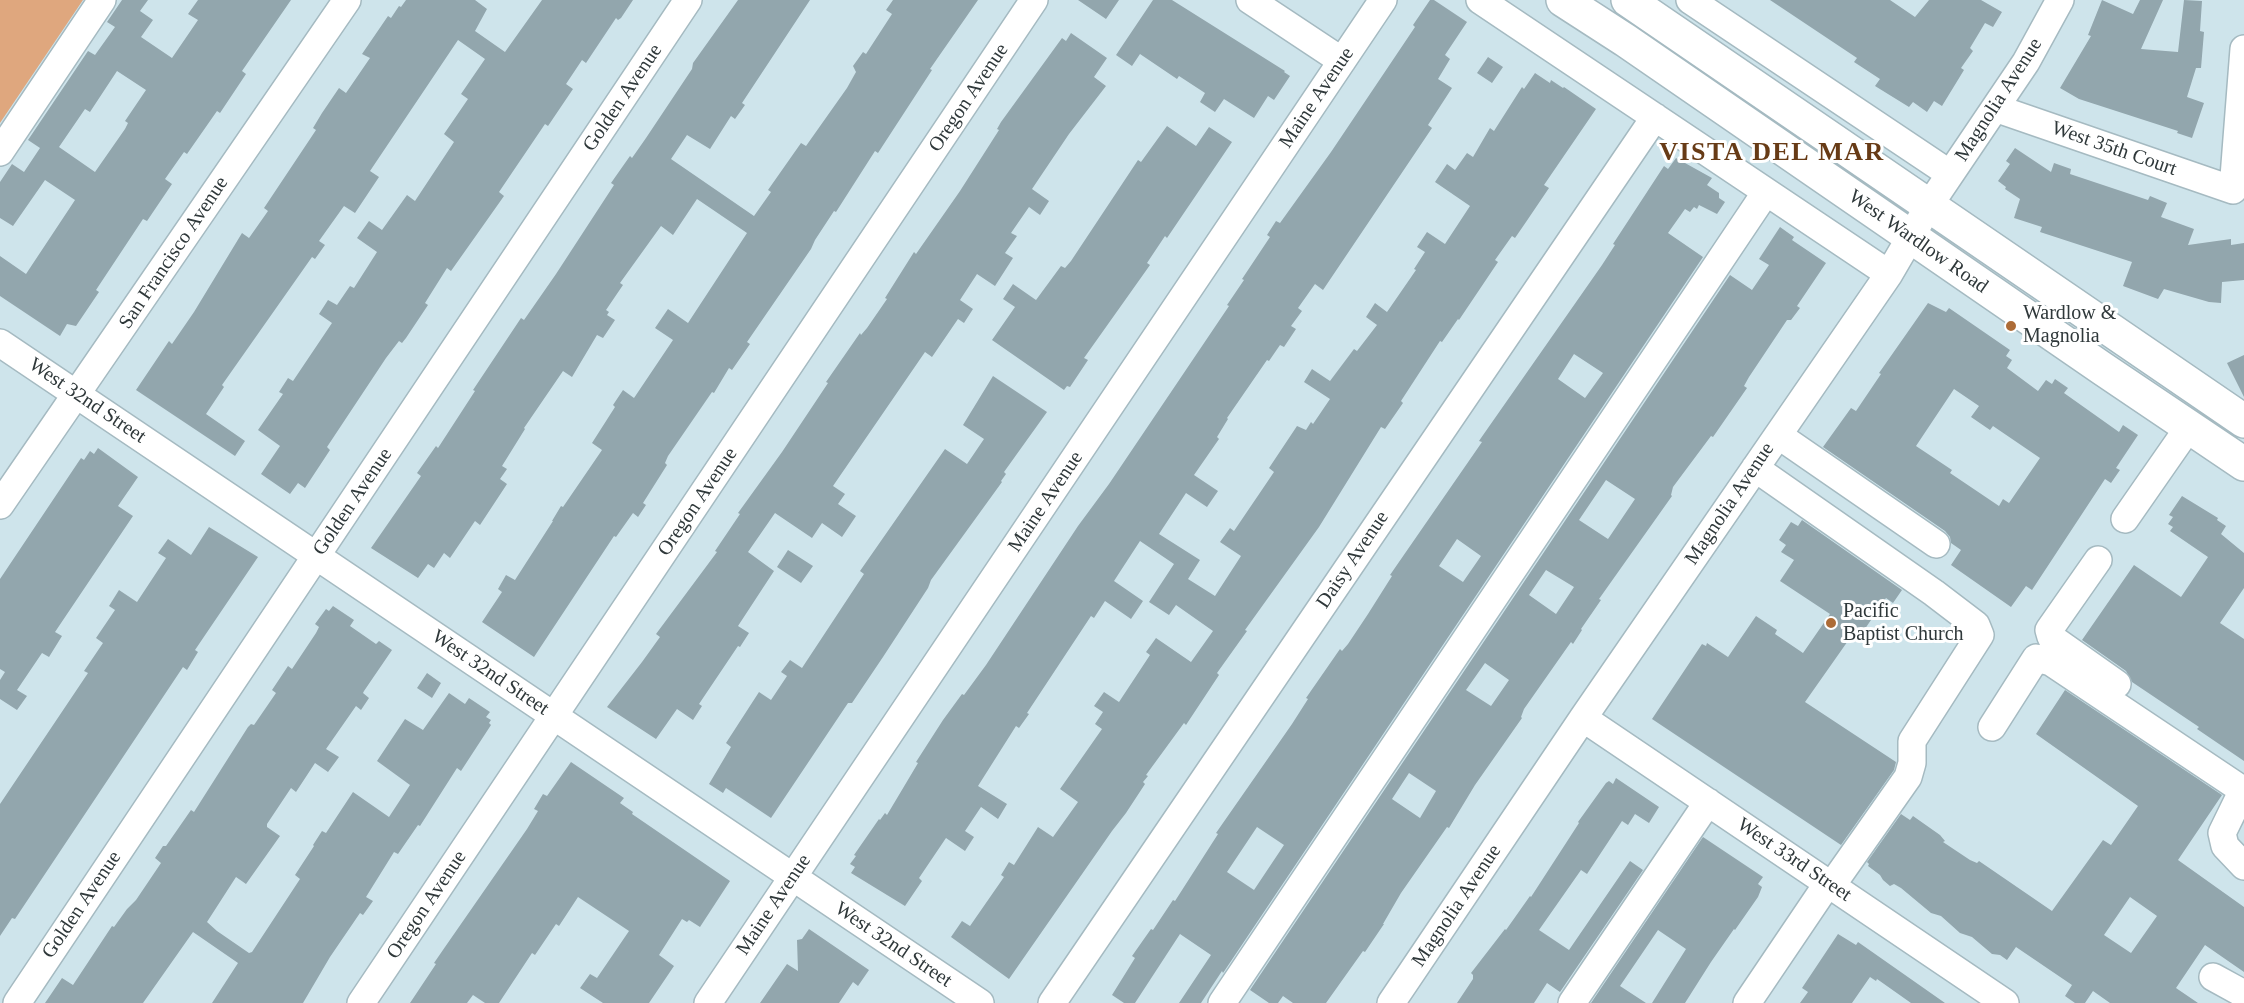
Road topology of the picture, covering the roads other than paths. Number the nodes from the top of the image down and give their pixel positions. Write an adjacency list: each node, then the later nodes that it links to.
1 (102, 0): 16 (street)
2 (346, 0): 23 (street, San Francisco Avenue)
3 (688, 0): 32 (street, Golden Avenue)
4 (1034, 0): 34 (street, Oregon Avenue)
5 (1250, 0): 13 (street)
6 (1383, 0): 13 (street, Maine Avenue)
7 (1480, 0): 15 (street)
8 (1563, 0): 20 (main road, West Wardlow Road)
9 (1628, 0): 19 (main road, West Wardlow Road)
10 (1690, 0): 17 (street)
11 (2060, 0): 14 (street, Magnolia Avenue)
12 (2244, 49): 14 (street, West 35th Court)
13 (1342, 61): 40 (street, Maine Avenue)
14 (1995, 108): 17 (street, Magnolia Avenue)
15 (1655, 117): 18 (street); 48 (street, Daisy Avenue)
16 (0, 152)
17 (1950, 174): 19 (street, Magnolia Avenue)
18 (1766, 192): 21 (street); 49 (street)
19 (1928, 207): 20 (street, Magnolia Avenue); 24 (main road, West Wardlow Road)
20 (1912, 238): 21 (street, Magnolia Avenue); 25 (main road, West Wardlow Road)
21 (1889, 274): 26 (street, Magnolia Avenue)
22 (0, 343): 23 (street, West 32nd Street)
23 (78, 394): 29 (street, San Francisco Avenue); 32 (street, West 32nd Street)
24 (2244, 421)
25 (2188, 427): 27 (main road, West Wardlow Road); 30 (street)
26 (1778, 435): 28 (street, Magnolia Avenue); 31 (street)
27 (2244, 464)
28 (1755, 468): 35 (street, Magnolia Avenue); 41 (street)
29 (0, 506)
30 (2125, 519)
31 (1936, 544)
32 (316, 556): 34 (street, West 32nd Street); 44 (street, Golden Avenue)
33 (2098, 560): 37 (street)
34 (554, 717): 40 (street, West 32nd Street); 45 (street, Oregon Avenue)
35 (1583, 718): 38 (street, West 33rd Street); 50 (street, Magnolia Avenue)
36 (1992, 727): 37 (street)
37 (2244, 784): 39 (street)
38 (1708, 802): 41 (street, West 33rd Street); 51 (street)
39 (2244, 866)
40 (793, 877): 46 (street, Maine Avenue); 47 (street, West 32nd Street)
41 (1830, 884): 52 (street); 53 (street, West 33rd Street)
42 (2213, 977): 43 (street)
43 (2244, 994)
44 (17, 1003)
45 (361, 1003)
46 (708, 1003)
47 (980, 1003)
48 (1052, 1003)
49 (1222, 1003)
50 (1391, 1003)
51 (1572, 1003)
52 (1747, 1003)
53 (2005, 1003)

